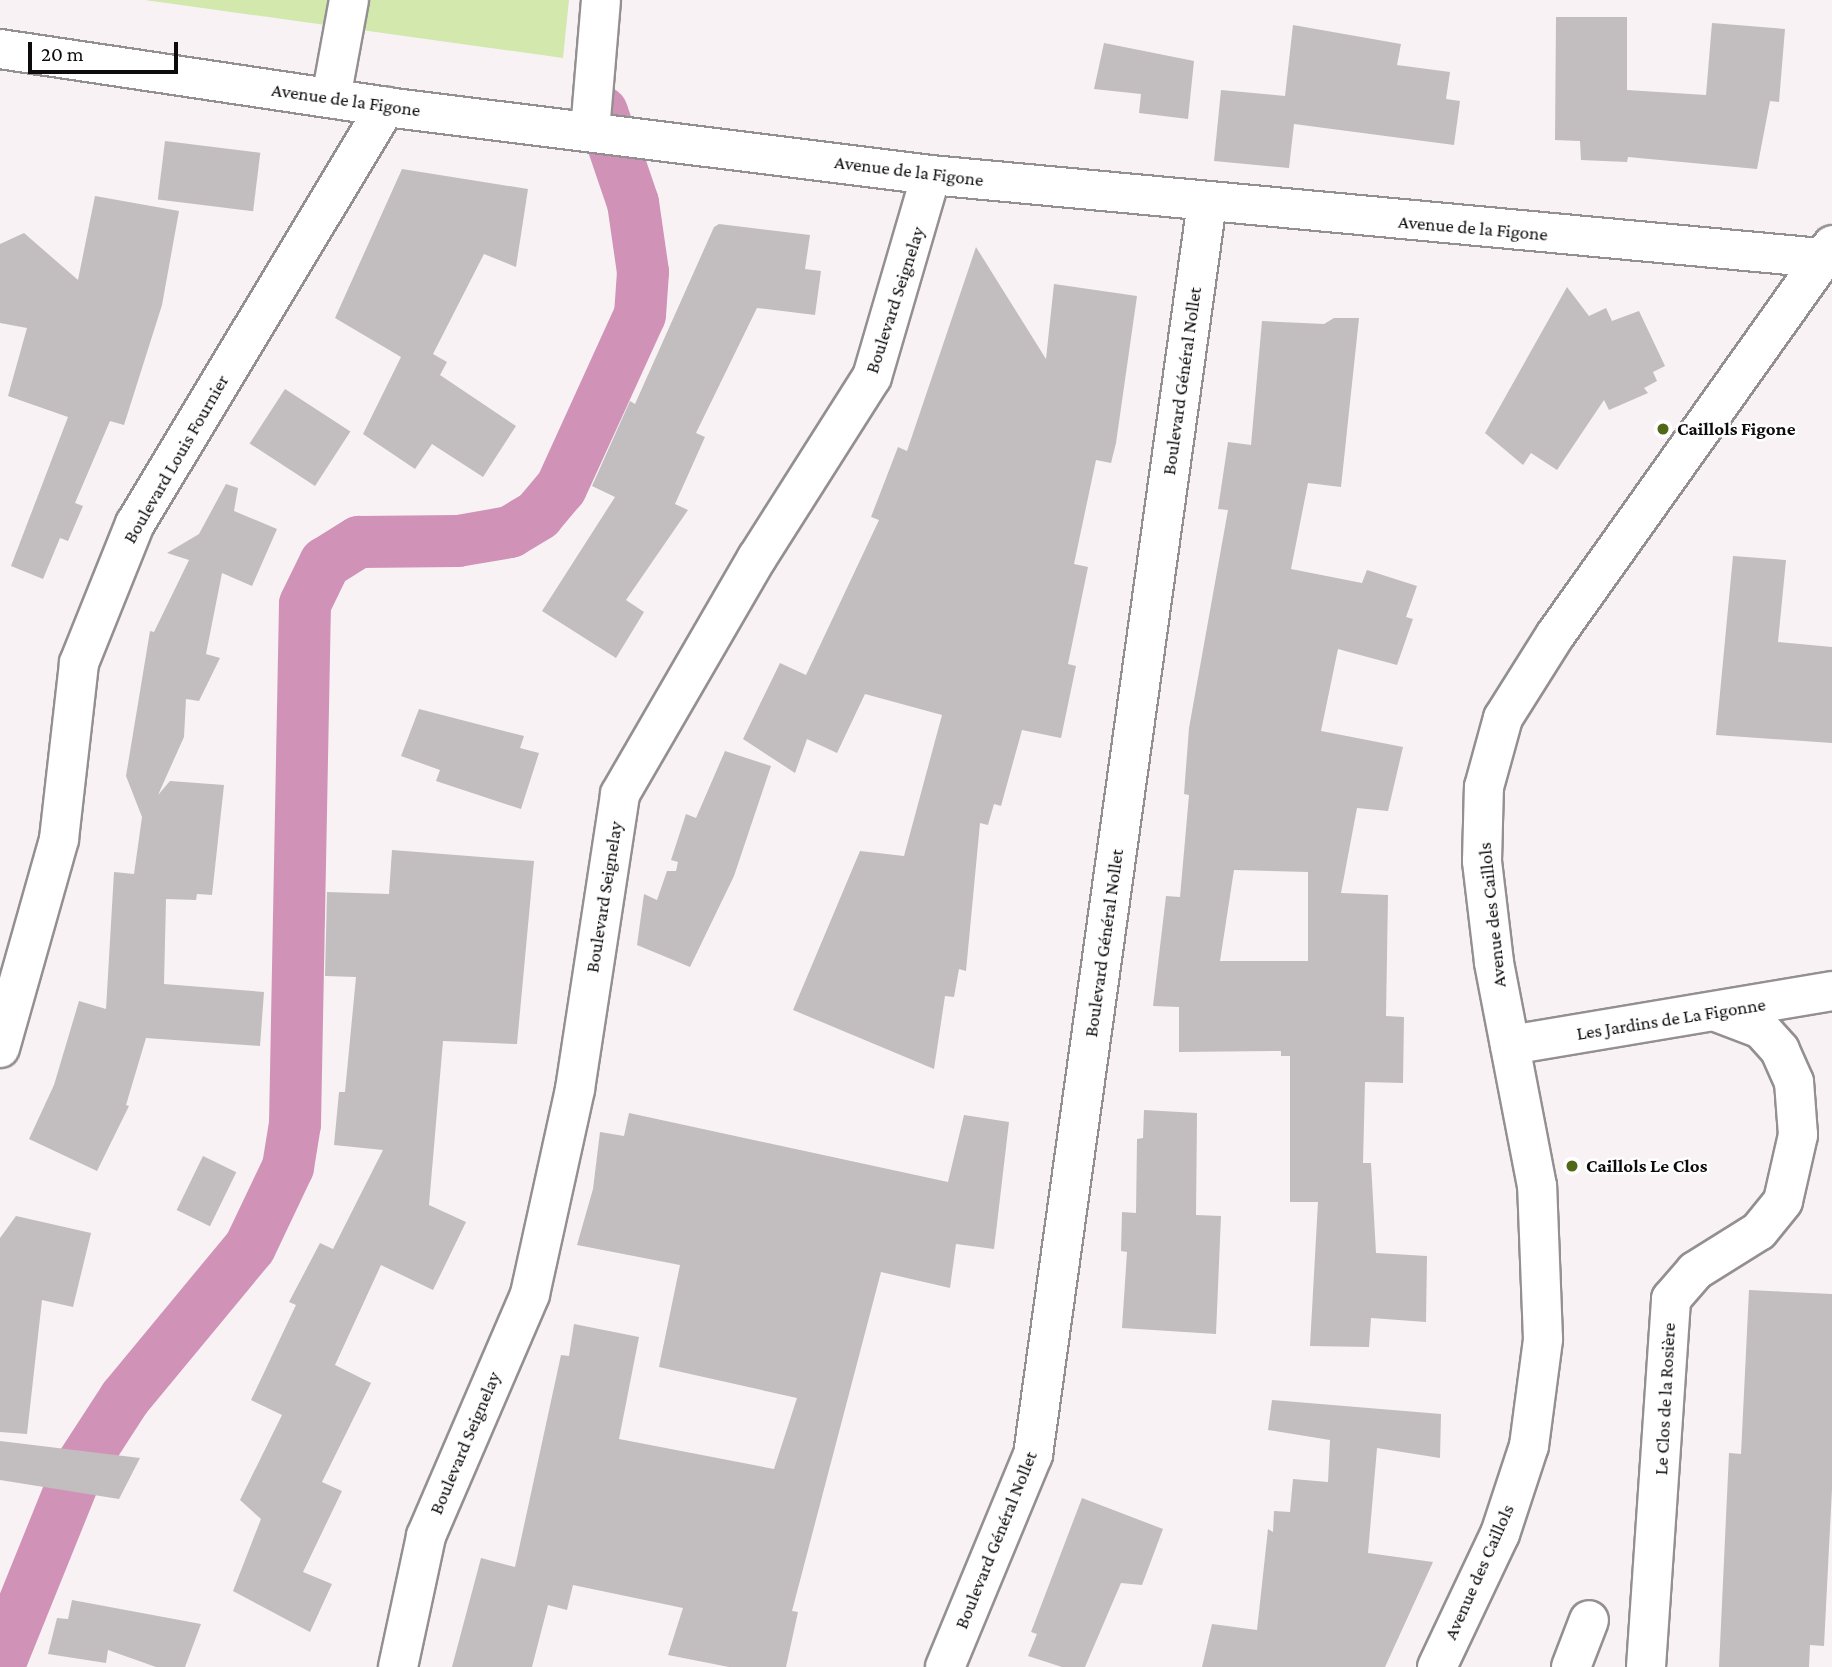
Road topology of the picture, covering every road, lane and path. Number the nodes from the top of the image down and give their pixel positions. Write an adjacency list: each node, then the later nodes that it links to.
1 (349, 0): 4 (street)
2 (601, 0): 6 (street)
3 (0, 48): 4 (street, Avenue de la Figone)
4 (331, 98): 5 (street, Avenue de la Figone)
5 (386, 107): 6 (street, Avenue de la Figone); 13 (street, Boulevard Louis Fournier)
6 (573, 129): 7 (street, Avenue de la Figone)
7 (931, 175): 8 (street, Avenue de la Figone); 15 (street, Boulevard Seignelay)
8 (1208, 203): 9 (street, Avenue de la Figone); 16 (street, Boulevard Général Nollet)
9 (1827, 252): 12 (street, Avenue des Caillols)
10 (1832, 991): 11 (street, Les Jardins de La Figonne)
11 (1719, 1013): 12 (street, Les Jardins de La Figonne); 19 (street, Le Clos de la Rosière)
12 (1510, 1045): 17 (street, Avenue des Caillols)
13 (0, 1048)
14 (1589, 1620): 18 (street)
15 (398, 1667)
16 (945, 1667)
17 (1437, 1667)
18 (1571, 1667)
19 (1646, 1667)

